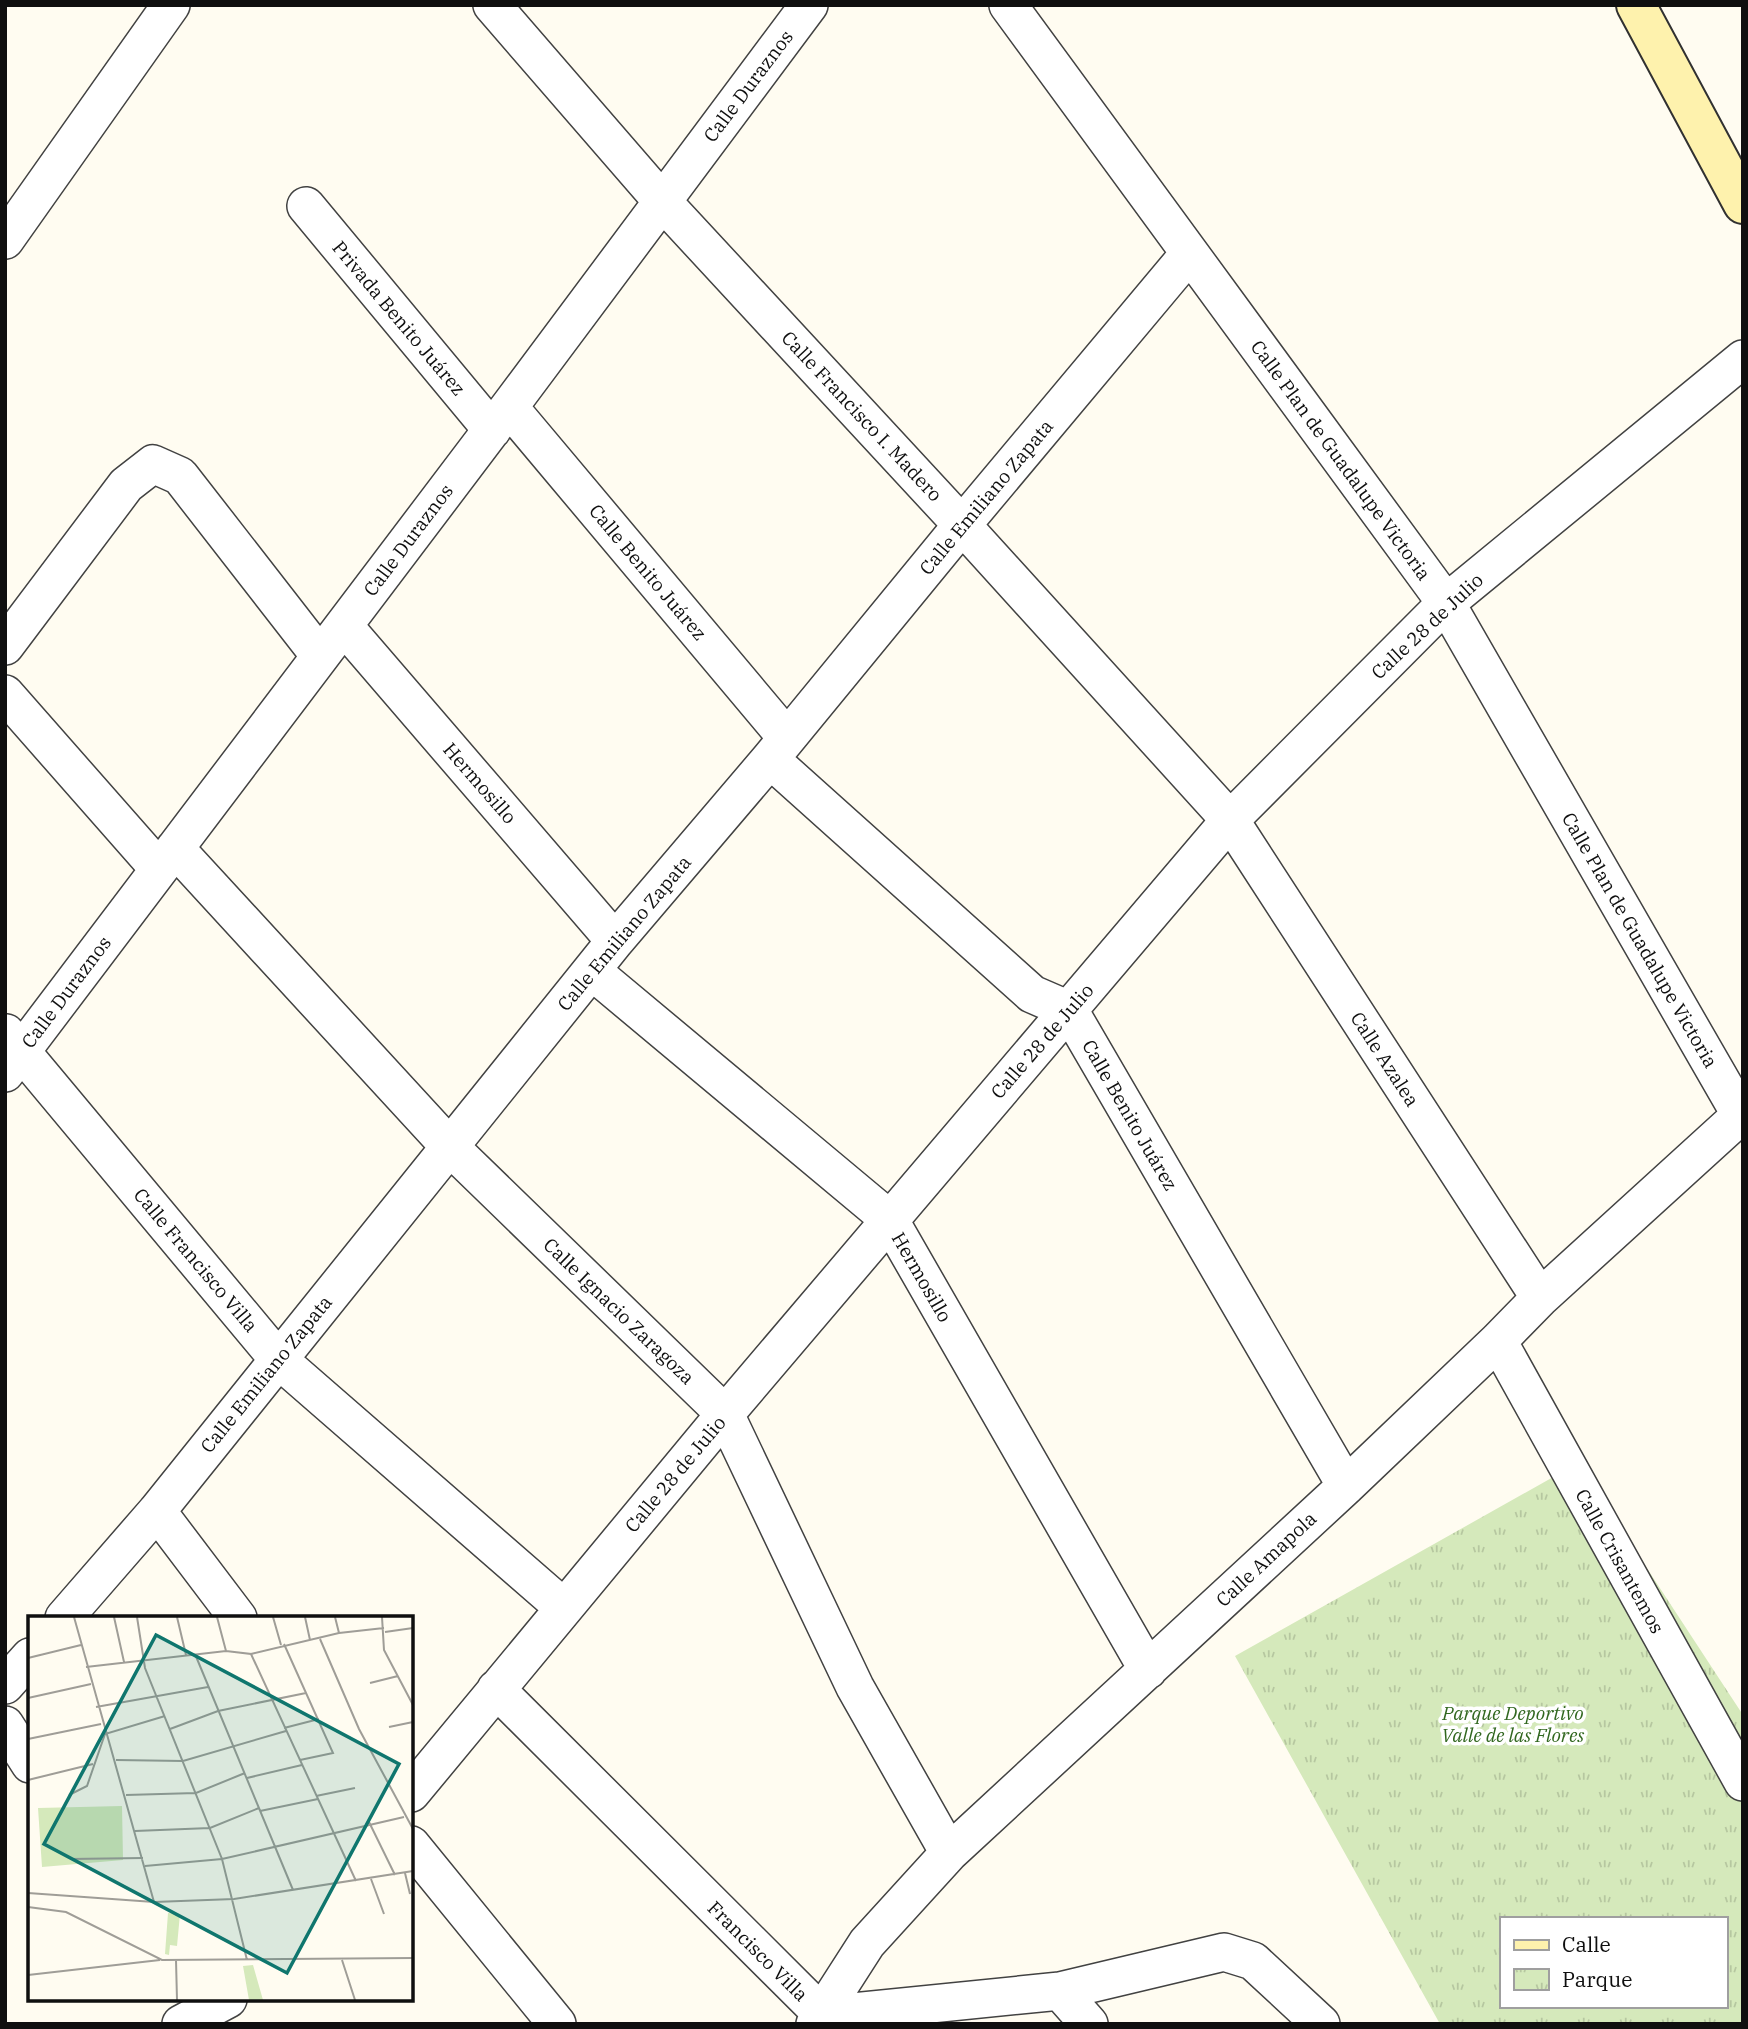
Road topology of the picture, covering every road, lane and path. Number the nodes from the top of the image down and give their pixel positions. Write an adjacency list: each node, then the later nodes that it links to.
1 (171, 5): 9 (street)
2 (492, 5): 6 (street, Calle Francisco I. Madero)
3 (809, 5): 6 (street, Calle Duraznos)
4 (1009, 5): 10 (street, Calle Plan de Guadalupe Victoria)
5 (1636, 5): 7 (main road)
6 (661, 200): 12 (street, Calle Duraznos); 13 (street, Calle Francisco I. Madero)
7 (1743, 204)
8 (306, 206): 12 (street, Privada Benito Juárez)
9 (5, 240)
10 (1189, 254): 13 (street, Calle Emiliano Zapata); 14 (street, Calle Plan de Guadalupe Victoria)
11 (1743, 359): 14 (street, Calle 28 de Julio)
12 (500, 418): 15 (street, Calle Duraznos); 19 (street, Calle Benito Juárez)
13 (962, 525): 19 (street, Calle Emiliano Zapata); 20 (street, Calle Francisco I. Madero)
14 (1446, 603): 20 (street, Calle 28 de Julio); 26 (street, Calle Plan de Guadalupe Victoria)
15 (344, 626): 17 (street, Calle Duraznos); 22 (street, Hermosillo)
16 (5, 646): 17 (street)
17 (320, 656): 21 (street, Calle Duraznos)
18 (5, 694): 21 (street, Calle Ignacio Zaragoza)
19 (779, 748): 22 (street, Calle Emiliano Zapata); 24 (street, Calle Benito Juárez)
20 (1230, 820): 24 (street, Calle 28 de Julio); 29 (street, Calle Azalea)
21 (167, 859): 25 (street, Calle Duraznos); 27 (street, Calle Ignacio Zaragoza)
22 (615, 941): 23 (street, Calle Emiliano Zapata)
23 (592, 971): 27 (street, Calle Emiliano Zapata); 28 (street, Hermosillo)
24 (1069, 1010): 28 (street, Calle 28 de Julio); 33 (street, Calle Benito Juárez)
25 (11, 1052): 31 (street, Calle Francisco Villa)
26 (1742, 1117): 29 (street, Calle Amapola)
27 (449, 1146): 31 (street, Calle Emiliano Zapata); 32 (street, Calle Ignacio Zaragoza)
28 (889, 1219): 32 (street, Calle 28 de Julio); 39 (street, Hermosillo)
29 (1540, 1298): 30 (street, Calle Amapola)
30 (1498, 1341): 33 (street, Calle Amapola); 44 (street, Calle Crisantemos)
31 (278, 1359): 34 (street, Calle Emiliano Zapata); 35 (street, Calle Francisco Villa)
32 (725, 1414): 35 (street, Calle 28 de Julio); 47 (street, Calle Ignacio Zaragoza)
33 (1346, 1486): 39 (street, Calle Amapola)
34 (157, 1511): 36 (street, Calle Emiliano Zapata); 37 (street)
35 (564, 1608): 41 (street, Calle 28 de Julio)
36 (66, 1616)
37 (236, 1616)
38 (28, 1659): 40 (street)
39 (1148, 1670): 47 (street, Calle Amapola)
40 (5, 1685)
41 (496, 1689): 45 (street, Calle 28 de Julio); 49 (street, Francisco Villa)
42 (5, 1725): 43 (street)
43 (21, 1769)
44 (1743, 1782)
45 (413, 1791)
46 (413, 1847): 50 (street)
47 (949, 1853): 49 (street, Calle Amapola)
48 (1060, 1991): 49 (street, Francisco Villa); 51 (street); 52 (street, Francisco Villa)
49 (819, 2020)
50 (558, 2024)
51 (1089, 2024)
52 (1321, 2024)

